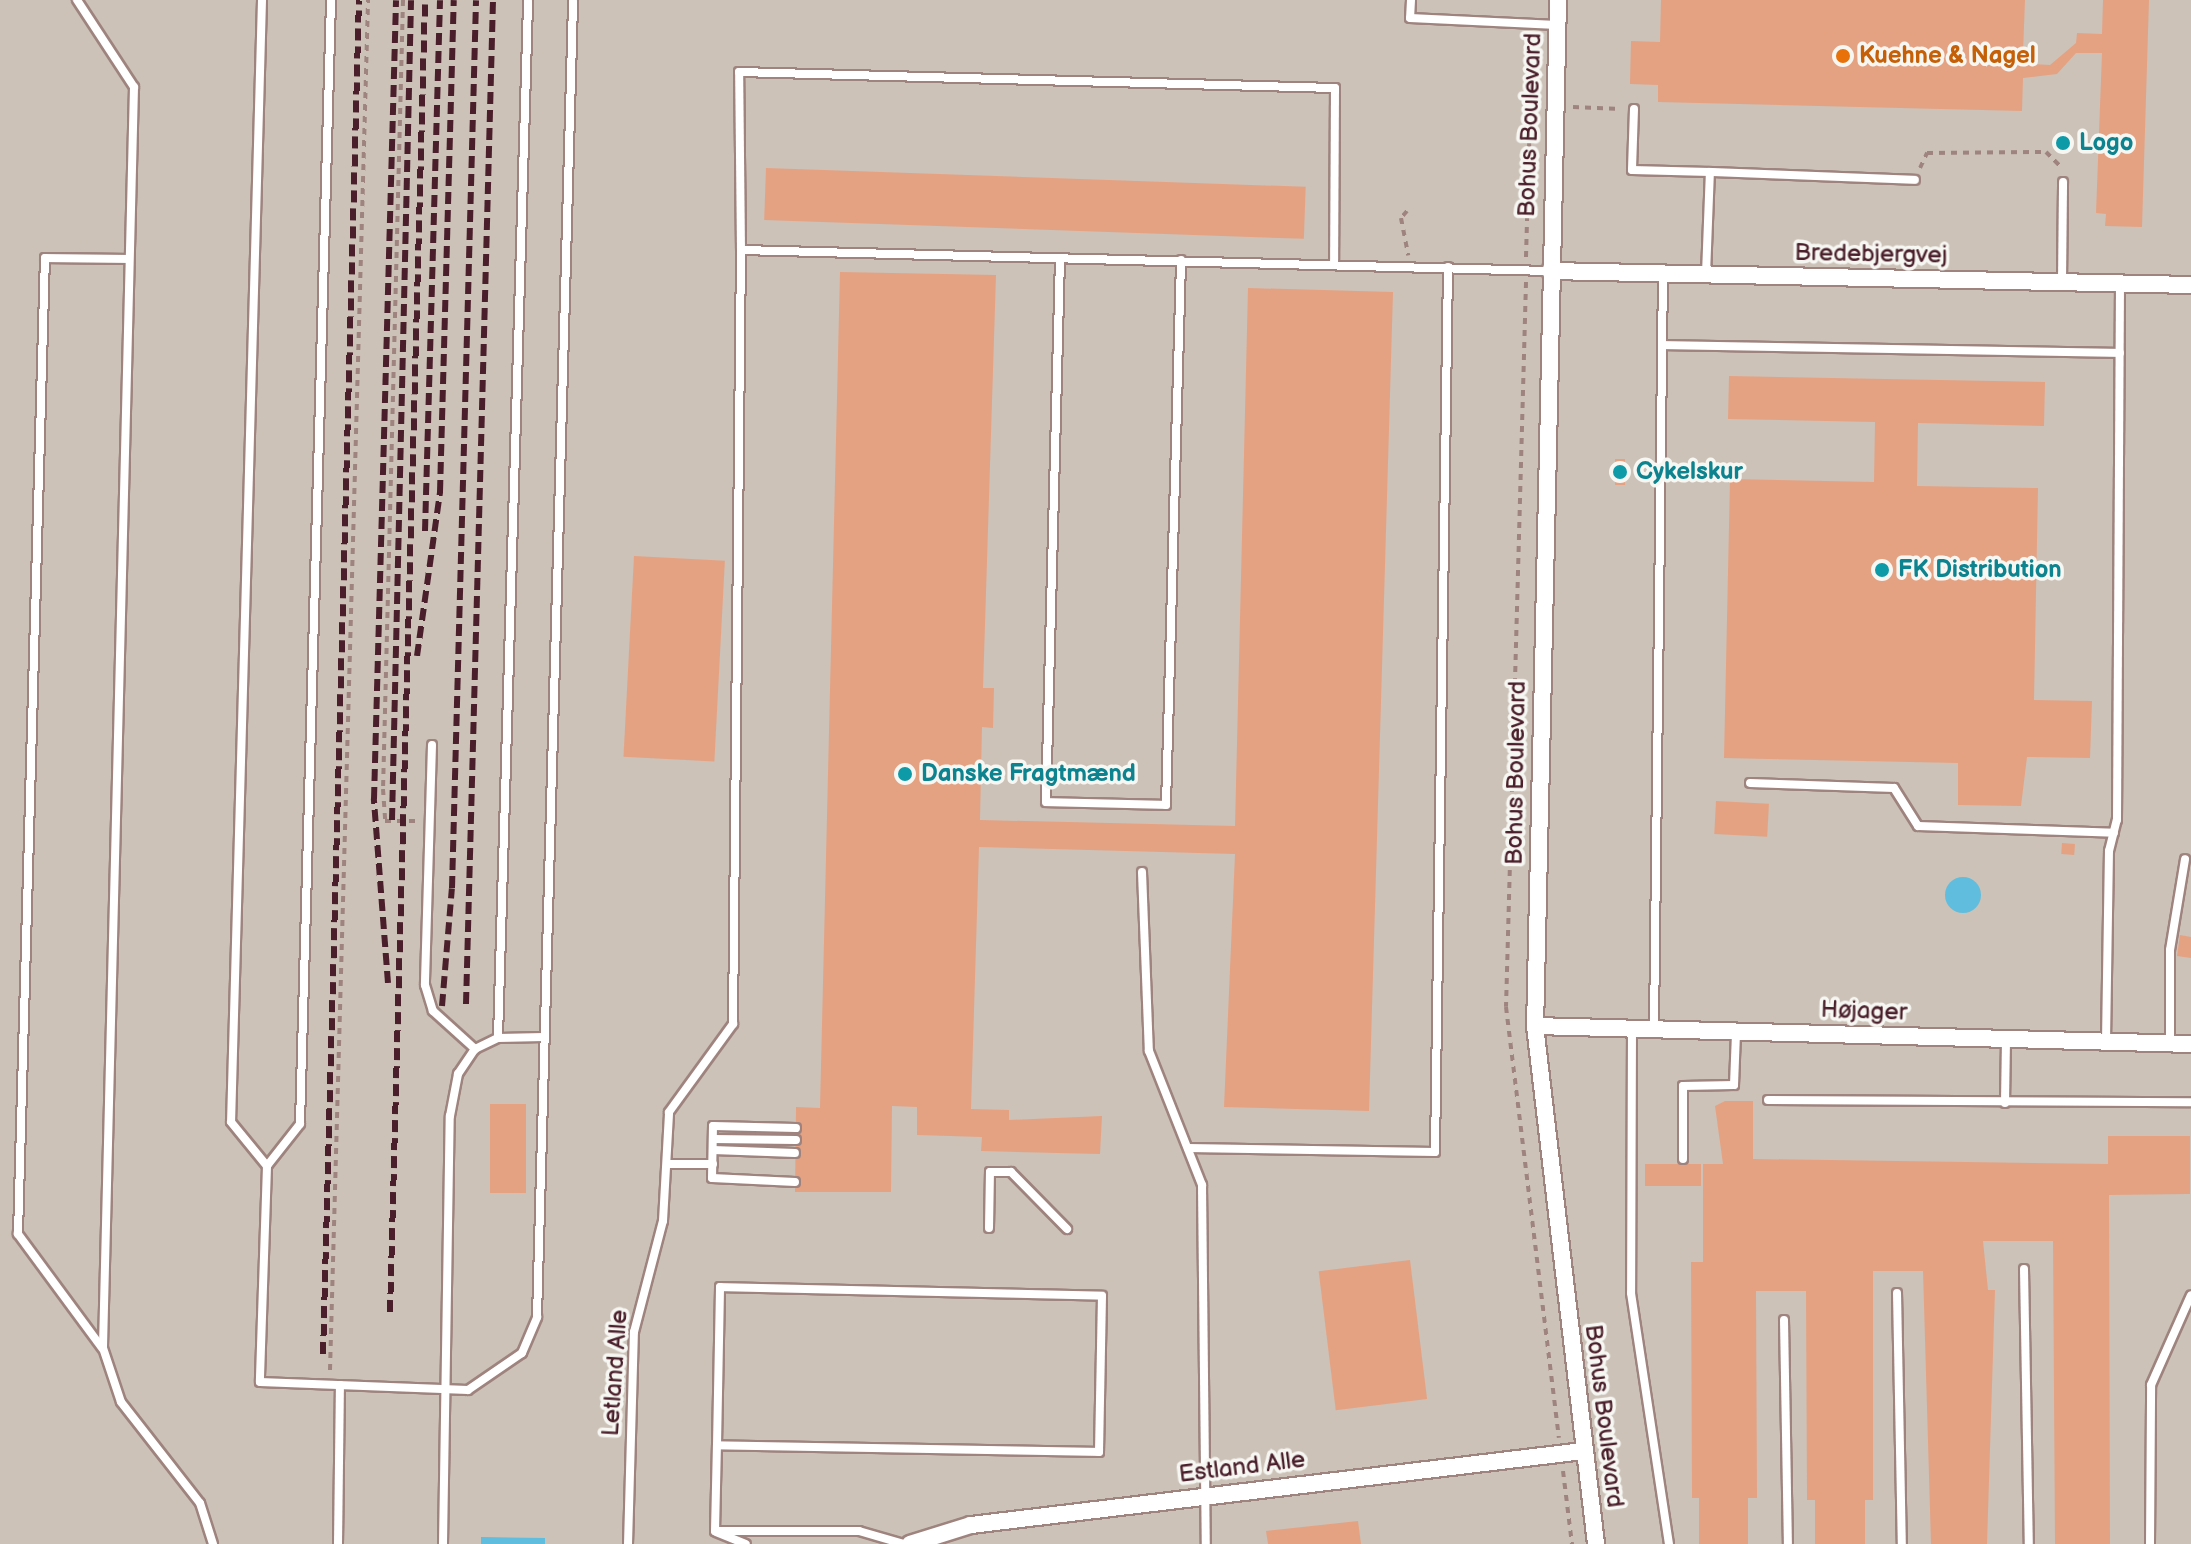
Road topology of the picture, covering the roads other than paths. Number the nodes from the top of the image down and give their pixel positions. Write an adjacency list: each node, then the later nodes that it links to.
1 (77, 0): 15 (lane)
2 (262, 0): 55 (lane)
3 (331, 0): 55 (lane)
4 (528, 0): 37 (lane)
5 (573, 0): 36 (lane)
6 (1411, 0): 8 (lane)
7 (1558, 0): 8 (street, Bohus Boulevard)
8 (1557, 25): 19 (street, Bohus Boulevard)
9 (1634, 109): 10 (lane)
10 (1710, 172): 11 (lane); 21 (lane)
11 (1915, 180)
12 (2063, 182): 22 (lane)
13 (741, 250): 14 (lane); 17 (lane); 53 (lane, Letland Alle)
14 (1060, 258): 16 (lane); 16 (lane)
15 (128, 259): 63 (lane); 63 (lane)
16 (1181, 260): 17 (lane)
17 (1334, 264): 18 (lane)
18 (1448, 267): 19 (lane); 49 (lane)
19 (1550, 271): 20 (street, Bredebjergvej); 32 (street, Bohus Boulevard)
20 (1663, 274): 21 (street, Bredebjergvej); 25 (lane)
21 (1706, 275): 22 (street, Bredebjergvej)
22 (2062, 282): 23 (street, Bredebjergvej)
23 (2120, 283): 24 (street, Bredebjergvej); 26 (lane)
24 (2191, 285)
25 (1663, 345): 26 (lane); 34 (lane)
26 (2120, 353): 29 (lane)
27 (432, 745): 42 (lane)
28 (1750, 783): 29 (lane)
29 (2114, 833): 39 (lane)
30 (2185, 859): 40 (lane)
31 (1142, 872): 49 (lane)
32 (1535, 1026): 33 (street, Højager); 67 (street, Bohus Boulevard)
33 (1632, 1028): 34 (street, Højager); 78 (lane)
34 (1654, 1029): 35 (street, Højager)
35 (1736, 1031): 38 (street, Højager); 52 (lane)
36 (544, 1037): 37 (lane); 65 (lane)
37 (498, 1038): 42 (lane)
38 (2006, 1039): 39 (street, Højager); 45 (lane)
39 (2106, 1041): 40 (street, Højager)
40 (2170, 1043): 41 (street, Højager)
41 (2191, 1044)
42 (475, 1049): 65 (lane)
43 (1768, 1100): 45 (lane)
44 (2191, 1102): 45 (lane)
45 (2005, 1103)
46 (796, 1128): 47 (lane)
47 (713, 1139): 48 (lane); 50 (lane)
48 (796, 1140)
49 (1188, 1148): 68 (lane)
50 (713, 1150): 51 (lane); 54 (lane)
51 (795, 1153)
52 (1683, 1159)
53 (667, 1164): 54 (lane); 73 (lane, Letland Alle)
54 (713, 1164): 56 (lane)
55 (267, 1166): 64 (lane)
56 (795, 1182)
57 (989, 1228): 58 (lane)
58 (1067, 1229)
59 (2024, 1269): 81 (lane)
60 (1897, 1293): 80 (lane)
61 (2191, 1295): 82 (lane)
62 (1784, 1320): 79 (lane)
63 (103, 1348): 70 (lane)
64 (340, 1385): 65 (lane); 71 (lane)
65 (445, 1389): 72 (lane)
66 (717, 1445): 66 (lane); 69 (lane)
67 (1583, 1451): 68 (street, Estland Alle); 77 (street, Bohus Boulevard)
68 (1201, 1496): 75 (street, Estland Alle); 76 (lane)
69 (715, 1531): 74 (lane); 75 (lane)
70 (213, 1544)
71 (338, 1544)
72 (443, 1544)
73 (628, 1544)
74 (746, 1544)
75 (907, 1544)
76 (1206, 1544)
77 (1596, 1544)
78 (1669, 1544)
79 (1788, 1544)
80 (1902, 1544)
81 (2029, 1544)
82 (2150, 1544)

